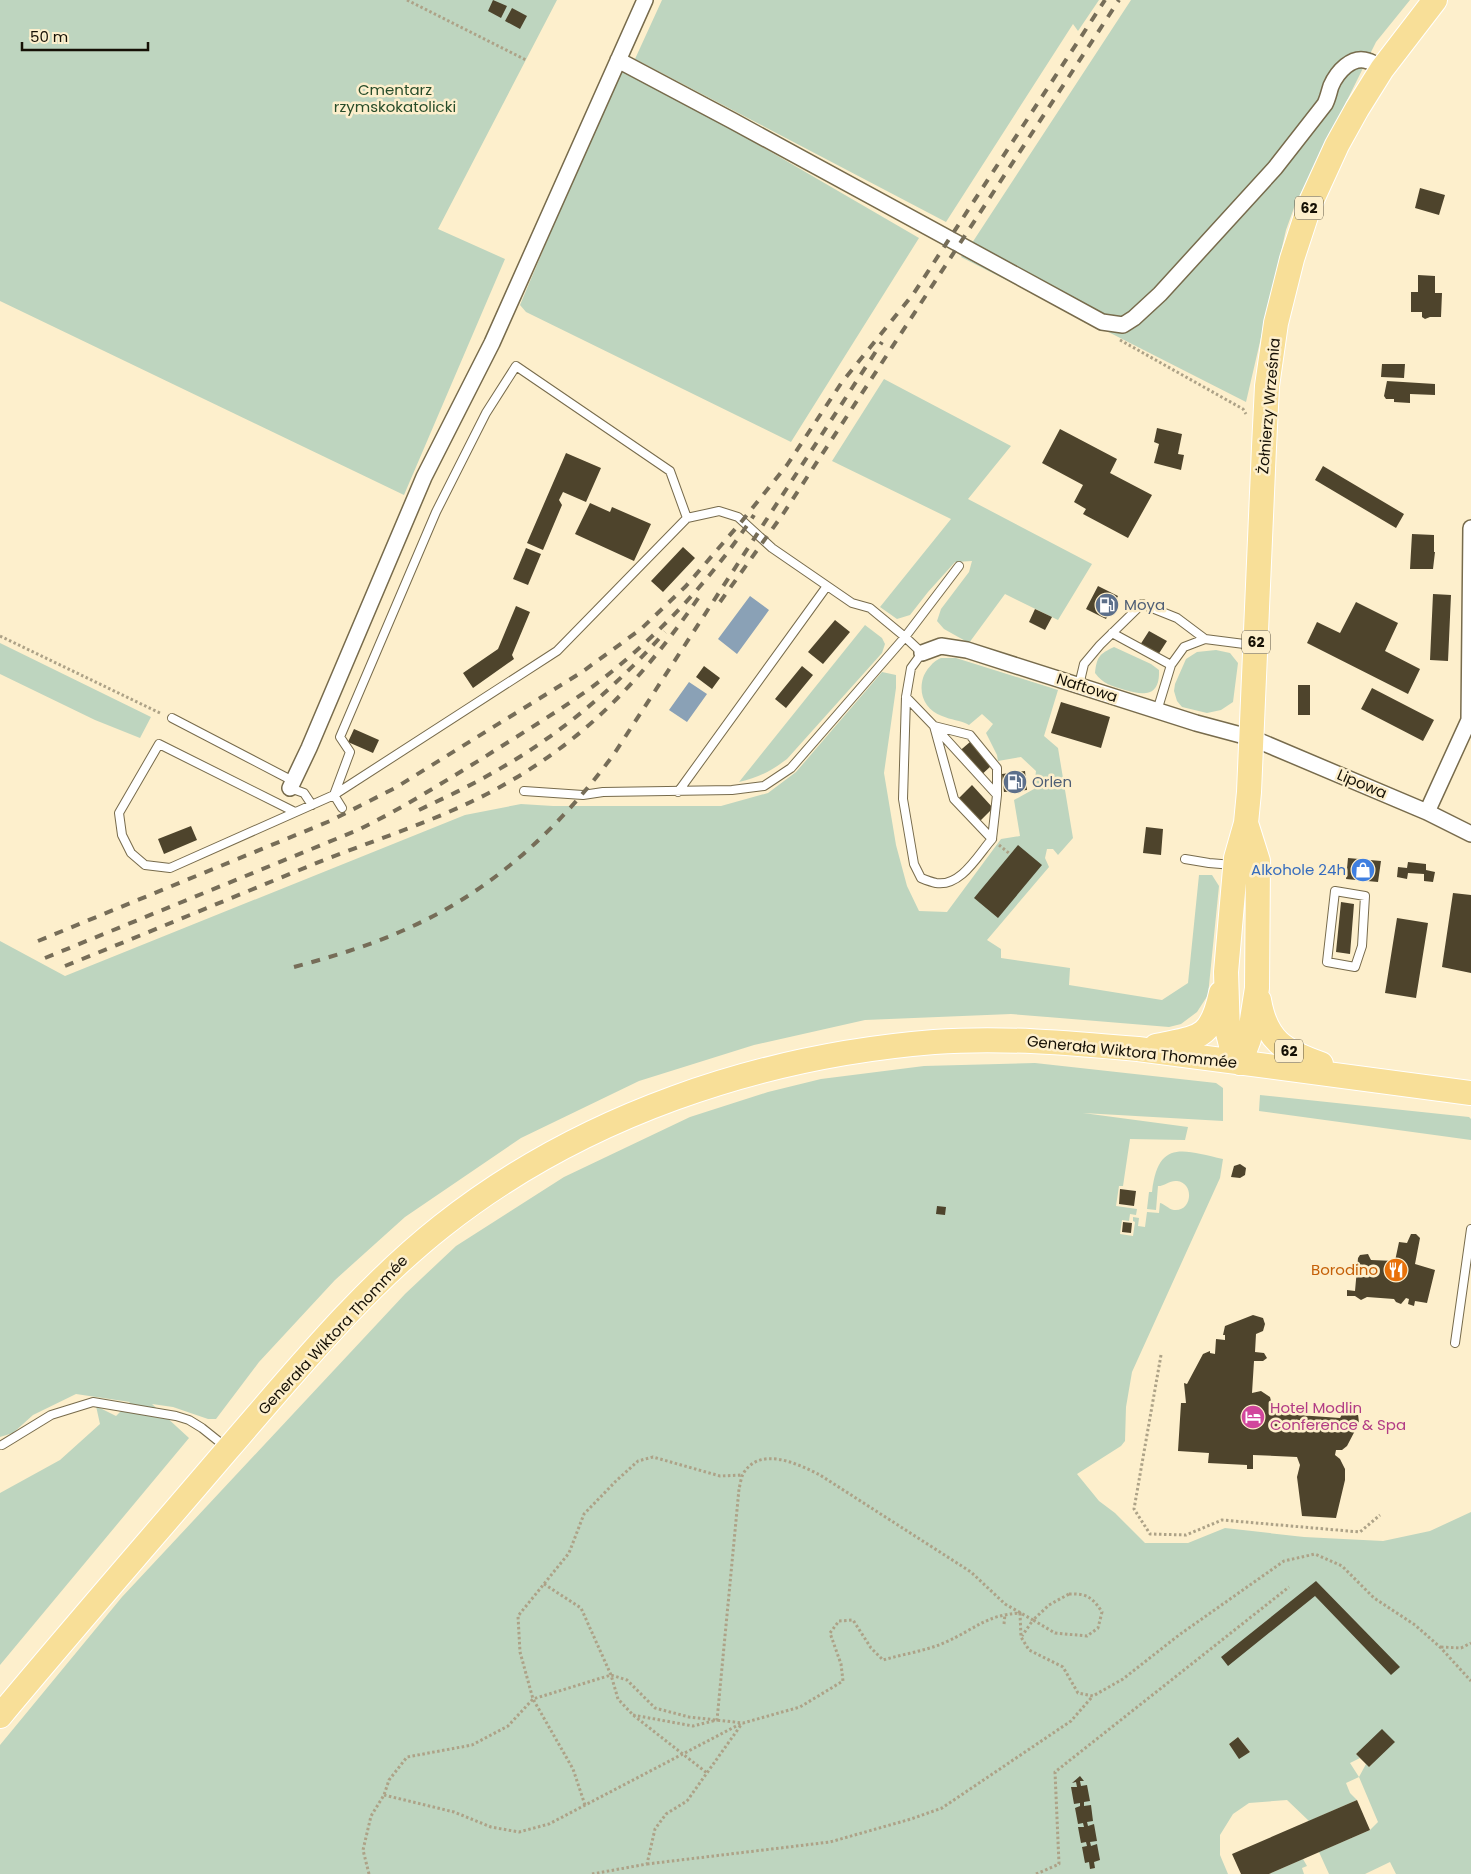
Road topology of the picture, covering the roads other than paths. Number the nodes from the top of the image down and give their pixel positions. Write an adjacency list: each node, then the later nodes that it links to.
1 (645, 0): 3 (street)
2 (1435, 0): 4 (main road, Żołnierzy Września / 62)
3 (618, 60): 4 (street); 23 (street)
4 (1382, 69): 14 (main road, Żołnierzy Września / 62)
5 (687, 518): 9 (lane); 26 (lane); 26 (lane)
6 (1471, 528): 8 (street)
7 (959, 566): 12 (lane)
8 (1470, 566): 10 (street)
9 (827, 586): 12 (lane); 25 (lane)
10 (1470, 594): 31 (street)
11 (1112, 632): 13 (lane); 16 (lane); 17 (lane)
12 (905, 637): 15 (lane); 25 (lane)
13 (1205, 639): 14 (lane); 16 (lane)
14 (1256, 646): 22 (main road, Żołnierzy Września / 62)
15 (922, 653): 17 (street, Naftowa); 18 (lane)
16 (1171, 665): 19 (lane)
17 (1079, 685): 19 (street, Naftowa)
18 (906, 697): 21 (lane); 34 (lane)
19 (1157, 710): 22 (street, Naftowa)
20 (172, 718): 23 (lane)
21 (934, 726): 27 (lane); 27 (lane); 34 (lane)
22 (1252, 738): 31 (street, Lipowa); 32 (main road, Żołnierzy Września / 62)
23 (291, 785): 28 (lane)
24 (524, 791): 25 (lane)
25 (678, 792)
26 (334, 796): 28 (lane); 29 (lane)
27 (997, 796): 34 (lane)
28 (312, 805): 30 (lane)
29 (342, 808)
30 (295, 812): 30 (lane)
31 (1427, 812): 33 (street, Lipowa)
32 (1246, 823): 36 (main road, Żołnierzy Września / 62); 39 (main road, Żołnierzy Września / 62)
33 (1471, 834)
34 (992, 839)
35 (1184, 859): 36 (lane)
36 (1235, 865): 38 (main road, Żołnierzy Września / 62)
37 (1335, 891): 37 (lane)
38 (1226, 972): 40 (main road); 41 (main road, Żołnierzy Września / 62)
39 (1257, 988): 41 (main road, Żołnierzy Września); 42 (main road, 62)
40 (1138, 1049): 41 (main road, Generała Wiktora Thommée); 47 (main road, Generała Wiktora Thommée)
41 (1240, 1062): 42 (main road, Generała Wiktora Thommée / 62)
42 (1358, 1078): 43 (main road, Generała Wiktora Thommée / 62)
43 (1471, 1093)
44 (1471, 1229): 45 (lane)
45 (1455, 1343)
46 (2, 1444): 47 (lane)
47 (228, 1449): 48 (main road, Generała Wiktora Thommée)
48 (0, 1716)

